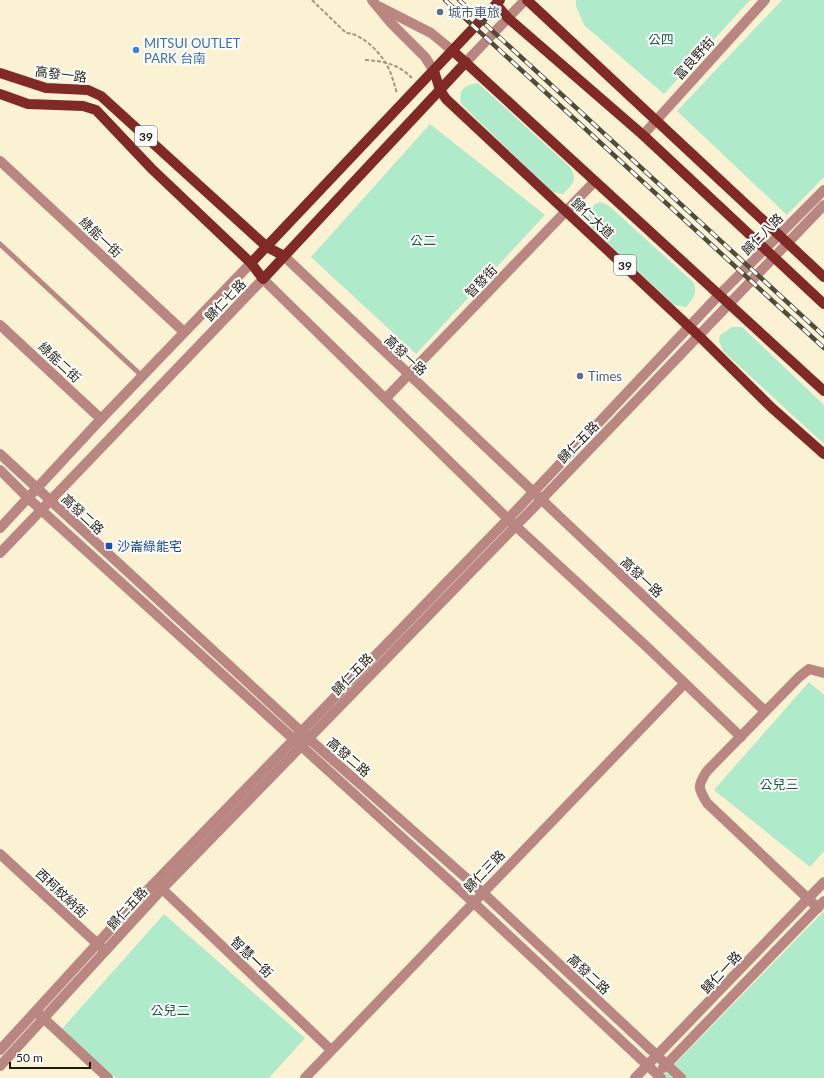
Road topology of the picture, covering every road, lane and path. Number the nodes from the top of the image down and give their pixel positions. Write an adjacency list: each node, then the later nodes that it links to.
1 (312, 0): 9 (path)
2 (526, 0): 6 (street); 17 (main road)
3 (765, 0): 17 (street, 富良野街)
4 (497, 1): 6 (main road); 7 (main road, 歸仁七路)
5 (375, 3): 7 (street, 歸仁大道); 11 (street, 歸仁大道)
6 (508, 18): 10 (street); 18 (main road)
7 (453, 51): 10 (main road, 歸仁大道); 11 (main road, 歸仁七路)
8 (365, 60): 9 (path)
9 (385, 61): 13 (path); 16 (path)
10 (466, 62): 14 (main road, 歸仁七路); 20 (main road, 歸仁大道)
11 (434, 71): 14 (main road, 歸仁大道 / 39); 27 (main road, 歸仁七路)
12 (0, 73): 27 (main road, 高發一路 / 39)
13 (412, 78)
14 (440, 90): 23 (main road, 歸仁大道 / 39); 29 (main road, 歸仁七路)
15 (0, 94): 31 (main road, 39)
16 (397, 94)
17 (655, 120): 18 (street, 富良野街); 24 (main road)
18 (643, 135): 28 (main road)
19 (0, 161): 39 (street, 綠能一街)
20 (595, 181): 23 (street, 智發街); 34 (main road, 歸仁大道)
21 (824, 190): 24 (street, 歸仁八路)
22 (824, 205): 25 (street, 歸仁八路)
23 (566, 210): 38 (main road, 歸仁大道 / 39); 41 (street, 智發街)
24 (779, 235): 25 (main road); 28 (street, 歸仁八路)
25 (787, 243): 30 (street, 歸仁八路); 32 (main road)
26 (0, 244): 42 (lane)
27 (267, 247): 29 (main road, 高發一路 / 39); 31 (main road, 歸仁七路)
28 (765, 249): 30 (main road); 34 (street, 歸仁八路)
29 (284, 256): 33 (main road, 歸仁七路); 41 (street, 高發一路)
30 (773, 257): 35 (street, 歸仁八路); 36 (main road)
31 (251, 263): 33 (main road, 39); 39 (street, 歸仁七路)
32 (824, 277)
33 (263, 279): 44 (street); 53 (street, 歸仁七路)
34 (718, 296): 35 (main road, 歸仁大道); 38 (street, 歸仁五路)
35 (728, 304): 40 (street, 歸仁五路); 43 (main road, 歸仁大道)
36 (824, 304)
37 (0, 325): 45 (street, 綠能二街)
38 (689, 326): 40 (main road, 歸仁大道 / 39); 50 (street, 歸仁五路)
39 (184, 332): 42 (street, 歸仁七路)
40 (698, 335): 47 (main road, 歸仁大道 / 39); 52 (street, 歸仁五路)
41 (408, 375): 44 (street, 智發街); 50 (street, 高發一路)
42 (142, 376): 45 (street, 歸仁七路)
43 (824, 391)
44 (386, 398): 55 (street)
45 (101, 419): 49 (street, 歸仁七路)
46 (0, 454): 49 (street, 高發二路)
47 (824, 454)
48 (0, 470): 51 (street, 高發二路)
49 (37, 489): 51 (street, 歸仁七路); 53 (street, 高發二路)
50 (533, 492): 52 (street, 高發一路); 55 (street, 歸仁五路)
51 (28, 498): 54 (street, 高發二路); 56 (street, 歸仁七路)
52 (541, 500): 55 (street, 歸仁五路); 60 (street, 高發一路)
53 (50, 501): 54 (street, 歸仁七路); 62 (street, 高發二路)
54 (42, 510): 57 (street, 歸仁七路); 62 (street, 高發二路)
55 (512, 522): 59 (street); 62 (street, 歸仁五路)
56 (0, 528)
57 (0, 553)
58 (824, 673): 60 (street)
59 (684, 684): 61 (street); 66 (street, 歸仁三路)
60 (765, 711): 61 (street)
61 (741, 737): 67 (street)
62 (301, 739): 65 (street, 歸仁五路); 66 (street, 高發二路); 68 (street, 高發二路)
63 (0, 854): 70 (street, 西柯紋納街)
64 (824, 882): 67 (street, 歸仁一路)
65 (158, 885): 70 (street, 歸仁五路); 74 (street, 智慧一街)
66 (482, 892): 68 (street, 歸仁三路); 75 (street, 高發二路)
67 (807, 898): 69 (street); 75 (street, 歸仁一路)
68 (473, 902): 74 (street, 歸仁三路); 78 (street, 高發二路)
69 (821, 904): 76 (street, 歸仁一路)
70 (102, 948): 71 (street, 歸仁五路); 72 (street, 歸仁五路)
71 (36, 1011): 72 (street); 73 (street, 歸仁五路)
72 (44, 1018): 77 (street, 歸仁五路); 80 (street)
73 (0, 1050)
74 (331, 1050): 81 (street, 歸仁三路)
75 (657, 1055): 76 (street, 高發二路); 78 (street, 歸仁一路)
76 (667, 1064): 79 (street, 歸仁一路); 83 (street, 高發二路)
77 (0, 1066)
78 (647, 1066): 79 (street, 高發二路); 82 (street, 歸仁一路)
79 (657, 1077)
80 (108, 1078)
81 (305, 1078)
82 (635, 1078)
83 (681, 1078)

